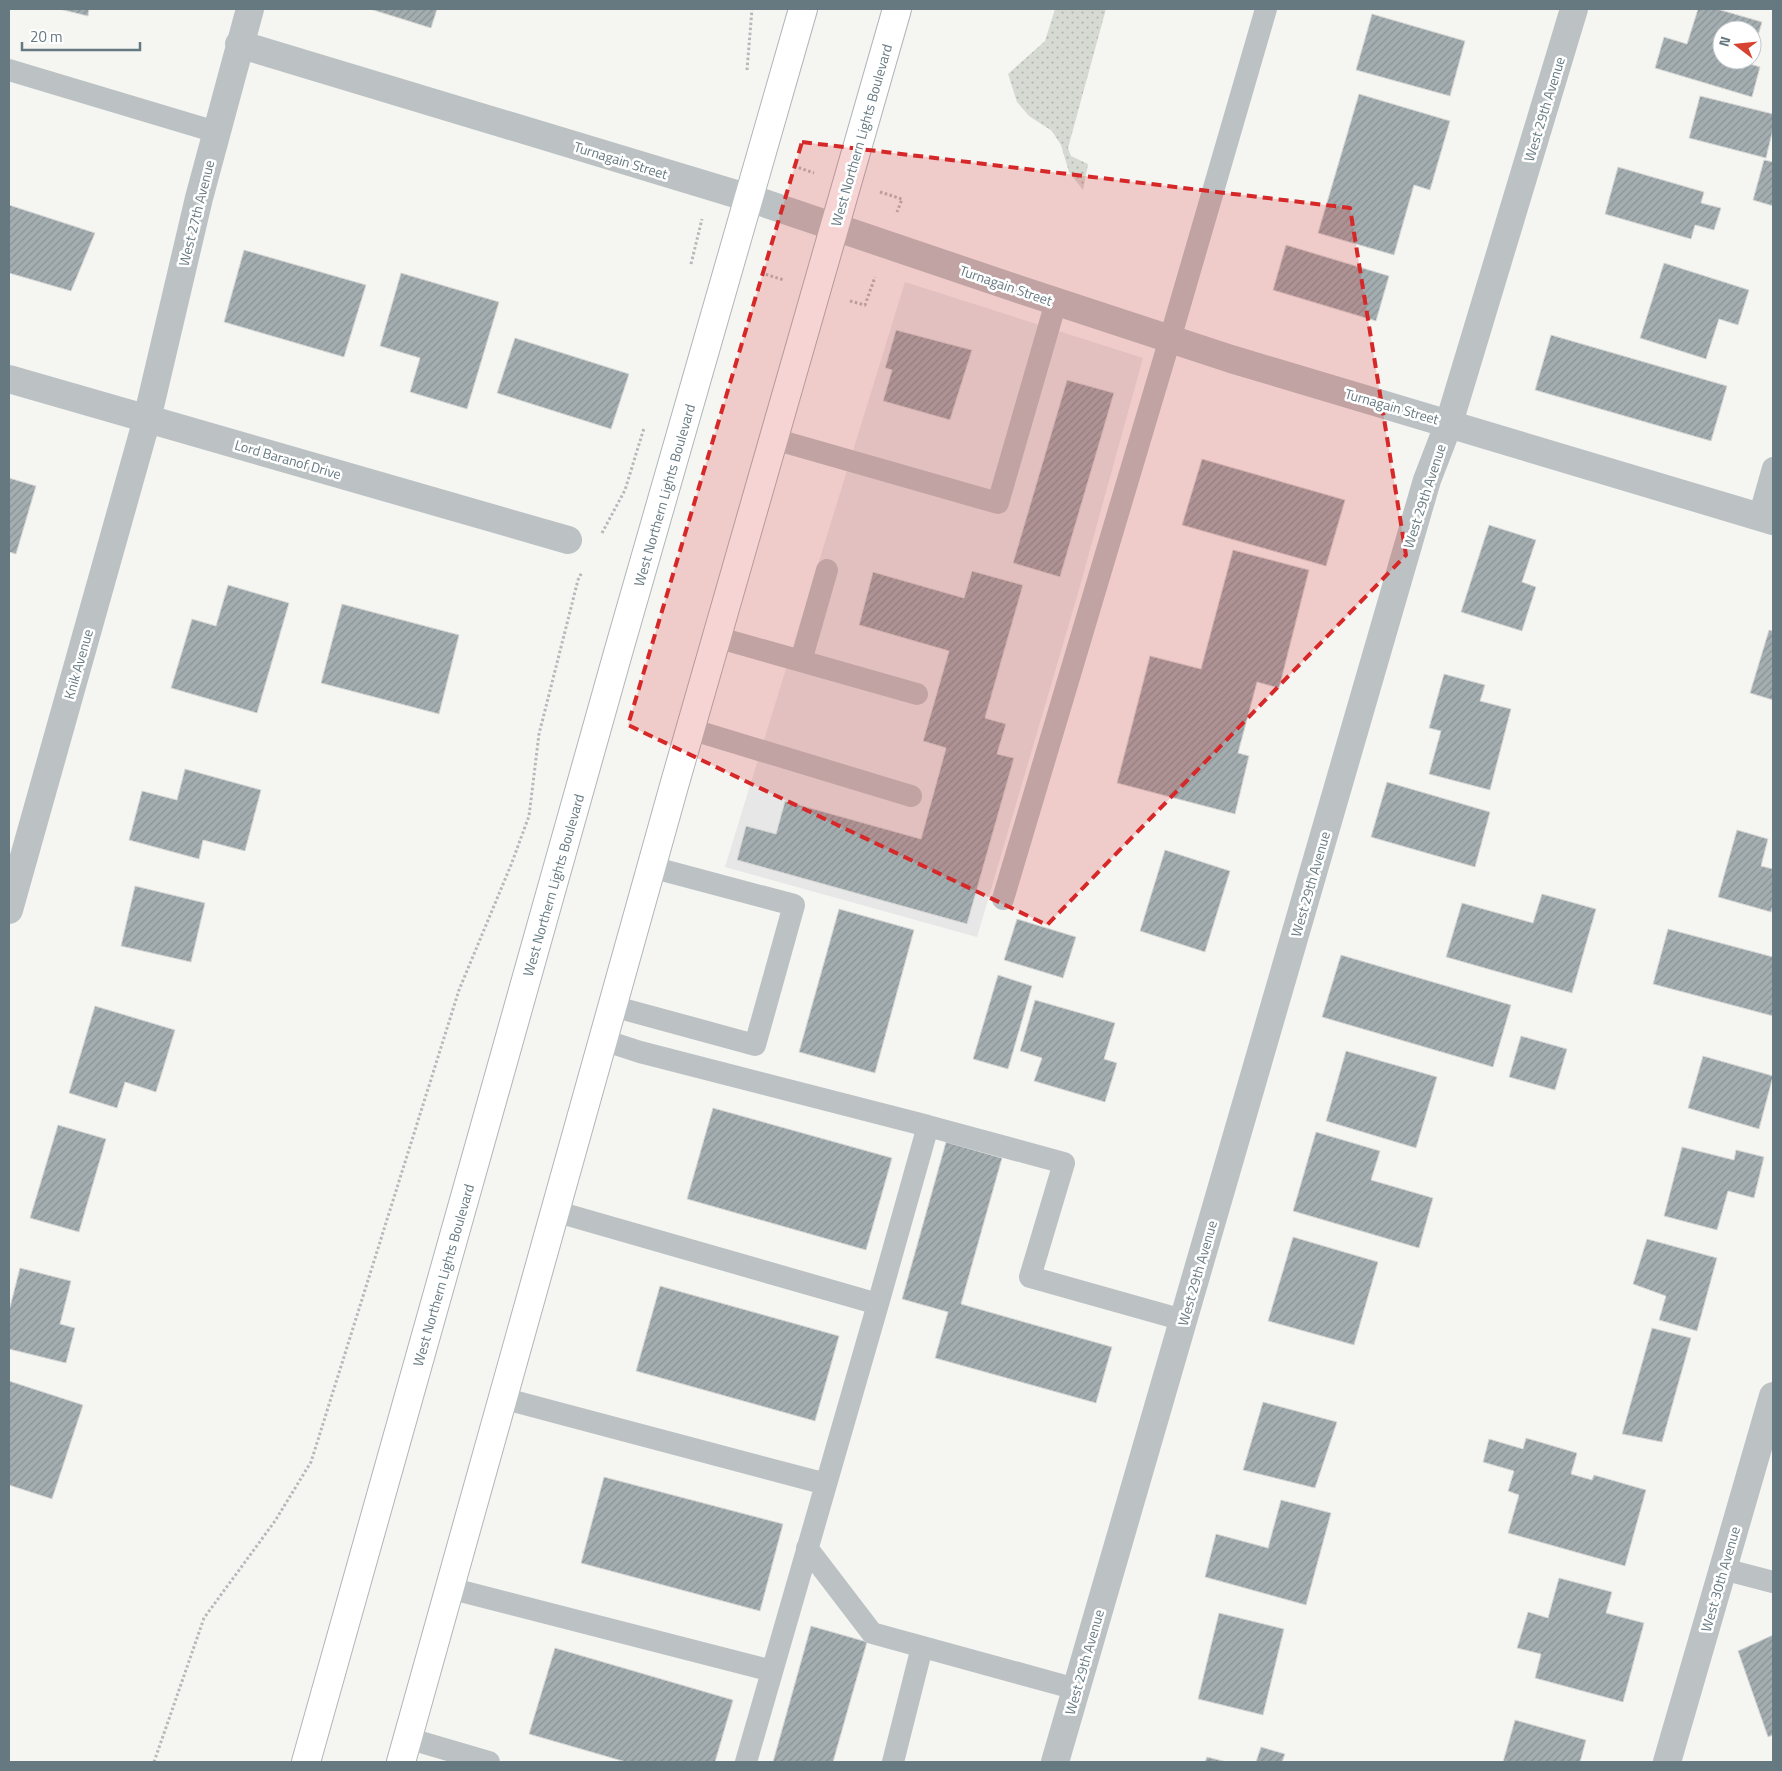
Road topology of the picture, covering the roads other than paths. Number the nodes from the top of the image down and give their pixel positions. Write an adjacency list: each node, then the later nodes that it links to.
1 (250, 9): 6 (street, West 27th Avenue)
2 (803, 9): 9 (main road, West Northern Lights Boulevard)
3 (897, 9): 10 (main road, West Northern Lights Boulevard)
4 (1266, 9): 12 (lane)
5 (1574, 9): 15 (street, West 29th Avenue)
6 (239, 44): 8 (street, West 27th Avenue); 9 (street, Turnagain Street)
7 (9, 70): 8 (lane)
8 (216, 132): 14 (street, West 27th Avenue)
9 (749, 198): 10 (street, Turnagain Street); 46 (main road, West Northern Lights Boulevard)
10 (835, 227): 11 (street, Turnagain Street); 16 (main road, West Northern Lights Boulevard)
11 (1056, 302): 12 (street, Turnagain Street); 16 (lane)
12 (1170, 339): 15 (street, Turnagain Street); 27 (lane)
13 (9, 379): 14 (street, Lord Baranof Drive)
14 (147, 418): 19 (street, Lord Baranof Drive); 28 (street, Knik Avenue)
15 (1449, 423): 18 (street, Turnagain Street); 34 (street, West 29th Avenue)
16 (774, 439): 21 (main road, West Northern Lights Boulevard)
17 (1773, 468): 18 (lane)
18 (1766, 519)
19 (568, 540)
20 (827, 570): 22 (lane)
21 (716, 637): 22 (lane); 24 (main road, West Northern Lights Boulevard)
22 (801, 661): 23 (lane)
23 (917, 694)
24 (690, 729): 25 (lane); 26 (main road, West Northern Lights Boulevard)
25 (911, 796)
26 (651, 867): 29 (main road, West Northern Lights Boulevard); 29 (lane)
27 (1003, 899)
28 (9, 910)
29 (612, 1006): 30 (main road, West Northern Lights Boulevard)
30 (603, 1040): 31 (lane); 32 (main road, West Northern Lights Boulevard)
31 (928, 1126): 33 (lane); 34 (lane)
32 (554, 1211): 33 (lane); 36 (main road, West Northern Lights Boulevard)
33 (878, 1304): 37 (lane)
34 (1183, 1320): 44 (street, West 29th Avenue)
35 (1773, 1396): 39 (street, West 30th Avenue)
36 (502, 1398): 37 (lane); 41 (main road, West Northern Lights Boulevard)
37 (826, 1484): 38 (lane)
38 (807, 1548): 42 (lane); 43 (lane)
39 (1723, 1569): 40 (lane); 51 (street, West 30th Avenue)
40 (1773, 1582)
41 (449, 1588): 43 (lane); 45 (main road, West Northern Lights Boulevard)
42 (922, 1647): 44 (lane); 49 (lane)
43 (772, 1671): 48 (lane)
44 (1076, 1689): 50 (street, West 29th Avenue)
45 (404, 1750): 47 (lane)
46 (306, 1762)
47 (489, 1762)
48 (746, 1762)
49 (893, 1762)
50 (1054, 1762)
51 (1667, 1762)

